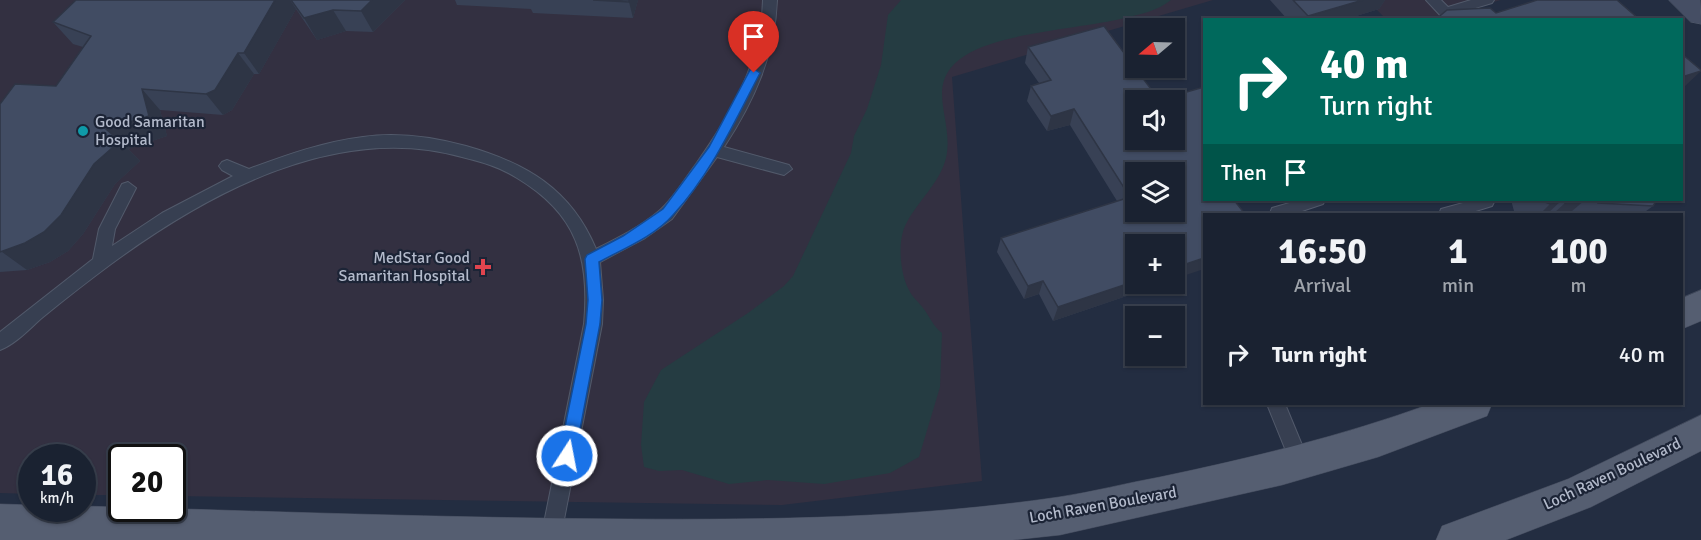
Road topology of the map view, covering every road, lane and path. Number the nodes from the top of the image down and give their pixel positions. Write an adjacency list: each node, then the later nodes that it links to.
1 (770, 0): 6 (lane)
2 (1433, 0): 3 (lane)
3 (1487, 0)
4 (1682, 0): 5 (street)
5 (1701, 15)
6 (714, 150): 8 (lane); 16 (lane)
7 (227, 166): 9 (lane)
8 (784, 169)
9 (249, 176): 16 (lane); 17 (lane)
10 (128, 188): 17 (lane)
11 (1314, 201): 13 (lane)
12 (1485, 201): 14 (lane); 15 (lane)
13 (1278, 213)
14 (1450, 213)
15 (1497, 213)
16 (592, 259): 26 (lane)
17 (101, 262): 20 (lane)
18 (1701, 306): 19 (main road)
19 (1683, 314)
20 (0, 342)
21 (1276, 405): 24 (lane)
22 (1471, 405): 24 (main road, Loch Raven Boulevard)
23 (1701, 432): 27 (main road, Loch Raven Boulevard)
24 (1300, 462): 26 (main road, Loch Raven Boulevard)
25 (0, 523): 26 (main road, Loch Raven Boulevard)
26 (551, 538)
27 (1456, 540)

